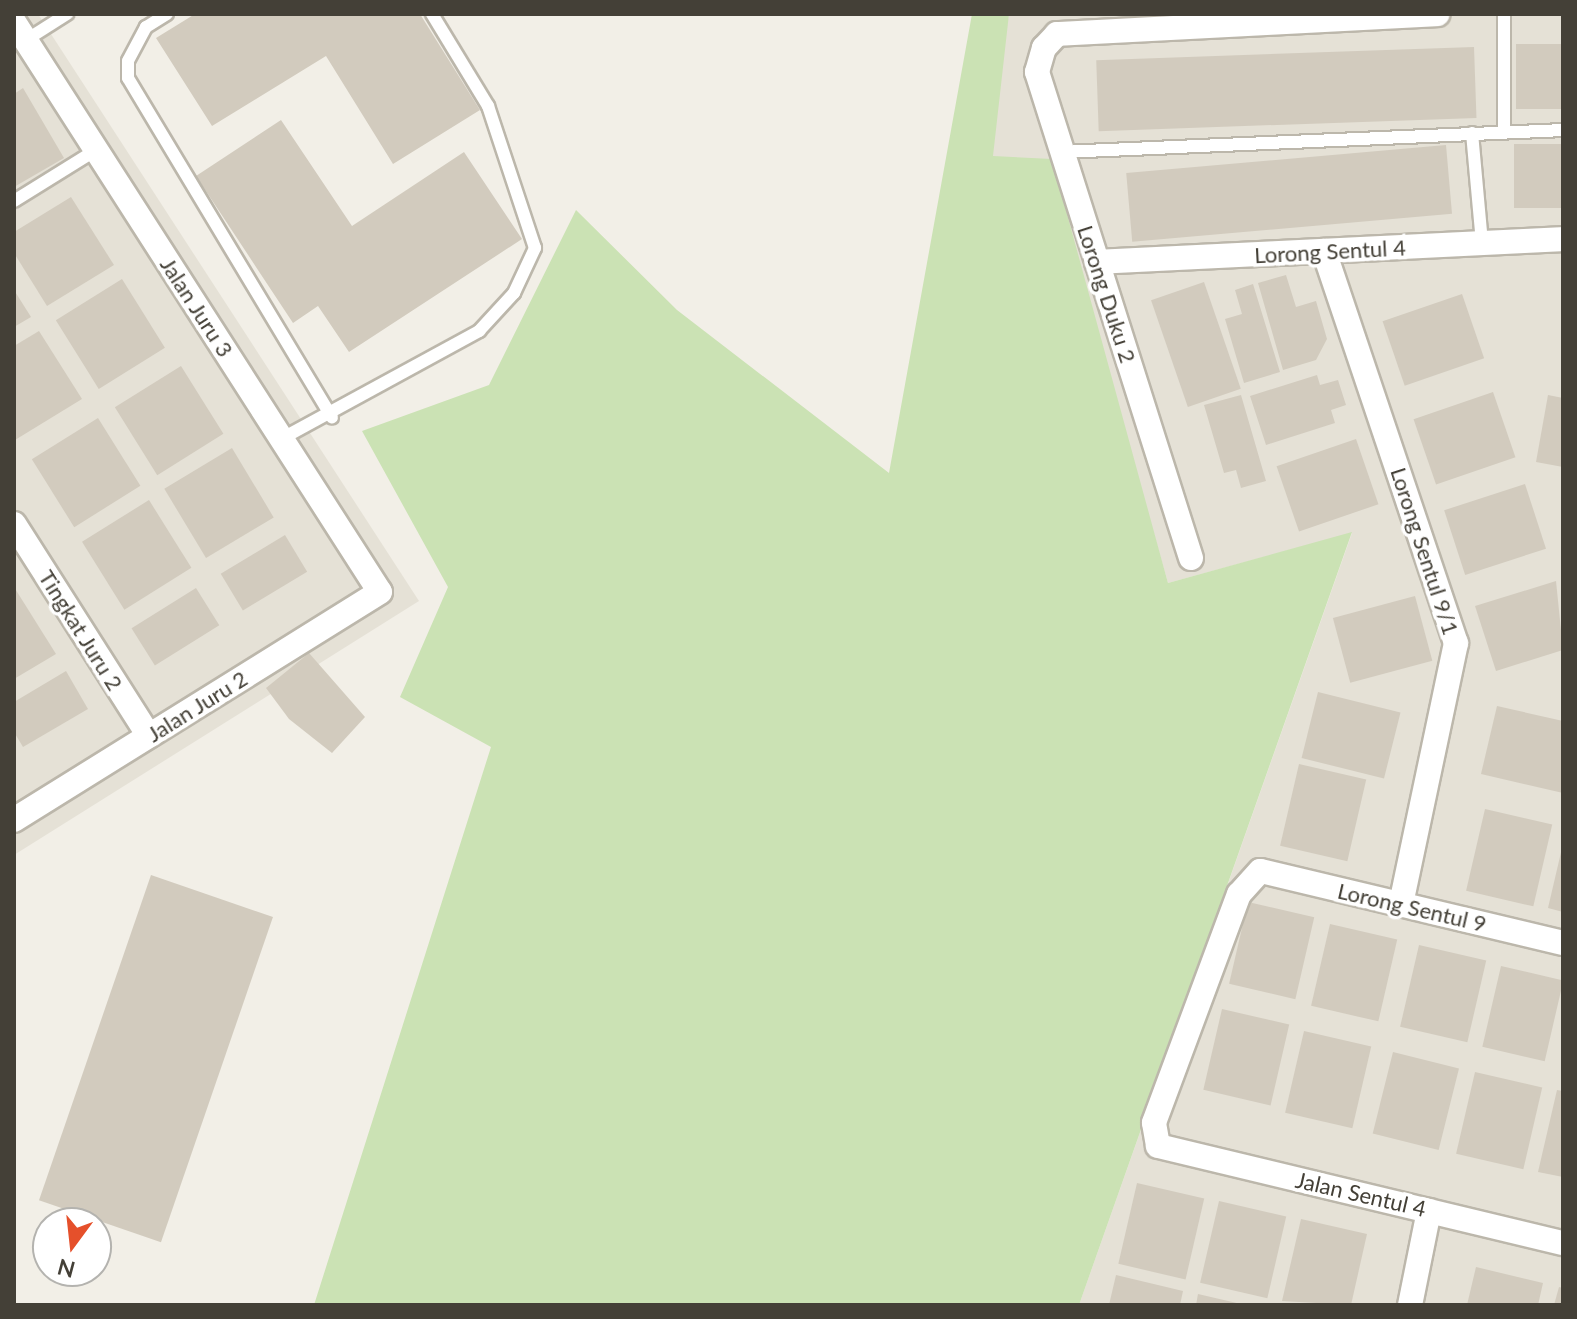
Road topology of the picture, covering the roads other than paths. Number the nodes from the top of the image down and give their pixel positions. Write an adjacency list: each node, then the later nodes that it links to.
1 (67, 14): 7 (lane)
2 (167, 14): 18 (lane)
3 (432, 14): 18 (lane)
4 (1437, 14): 6 (street)
5 (1504, 14): 9 (lane)
6 (1396, 15): 12 (street, Lorong Duku 2)
7 (18, 37): 11 (street, Jalan Juru 3)
8 (1563, 130): 9 (lane)
9 (1504, 132): 10 (lane)
10 (1472, 133): 12 (lane); 15 (lane)
11 (96, 150): 13 (lane); 19 (street, Jalan Juru 3)
12 (1062, 152): 17 (street, Lorong Duku 2)
13 (14, 201)
14 (1563, 239): 15 (street, Lorong Sentul 4)
15 (1482, 243): 16 (street, Lorong Sentul 4)
16 (1324, 251): 17 (street, Lorong Sentul 4); 25 (street, Lorong Sentul 9/1)
17 (1097, 262): 21 (street, Lorong Duku 2)
18 (332, 417): 19 (lane)
19 (281, 439): 22 (street, Jalan Juru 3)
20 (14, 524): 23 (street, Tingkat Juru 2)
21 (1191, 558)
22 (380, 592): 23 (street, Jalan Juru 2)
23 (149, 736): 24 (street, Jalan Juru 2)
24 (14, 820)
25 (1401, 904): 26 (street, Lorong Sentul 9); 27 (street, Lorong Sentul 9)
26 (1563, 943)
27 (1158, 1146): 28 (street, Jalan Sentul 4)
28 (1429, 1211): 29 (street, Jalan Sentul 4); 30 (street)
29 (1563, 1243)
30 (1410, 1305)

